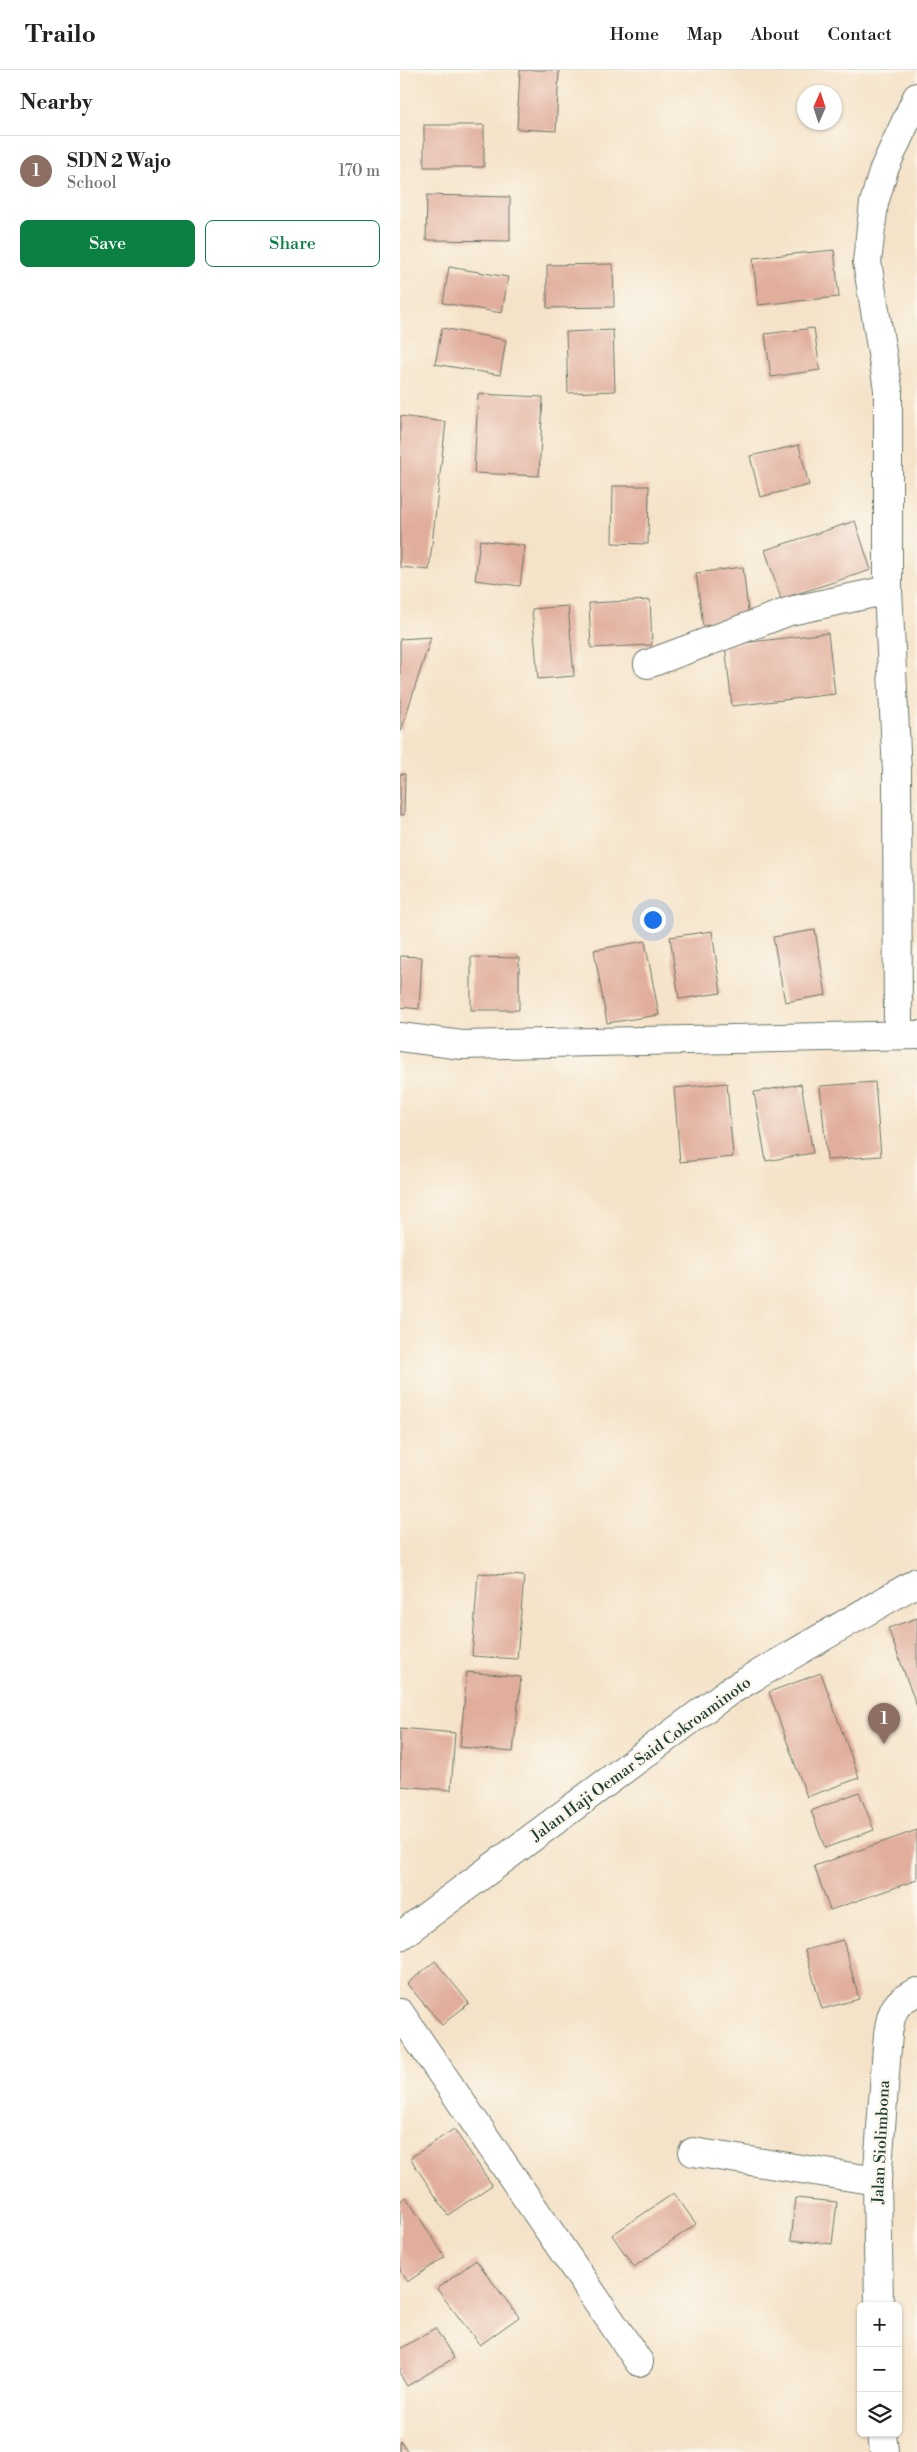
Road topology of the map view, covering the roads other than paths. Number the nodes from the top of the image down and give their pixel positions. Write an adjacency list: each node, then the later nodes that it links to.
1 (917, 96): 2 (street)
2 (888, 590): 3 (street); 4 (street)
3 (648, 664)
4 (907, 772): 5 (street)
5 (907, 1035): 6 (street)
6 (400, 1037)
7 (917, 1582): 8 (street, Jalan Haji Oemar Said Cokroaminoto)
8 (400, 1936)
9 (917, 1992): 12 (street, Jalan Siolimbona)
10 (400, 2013): 14 (street)
11 (693, 2152): 12 (street)
12 (877, 2181): 13 (street, Jalan Siolimbona)
13 (879, 2302)
14 (639, 2362)
15 (882, 2437): 16 (street)
16 (884, 2452)

